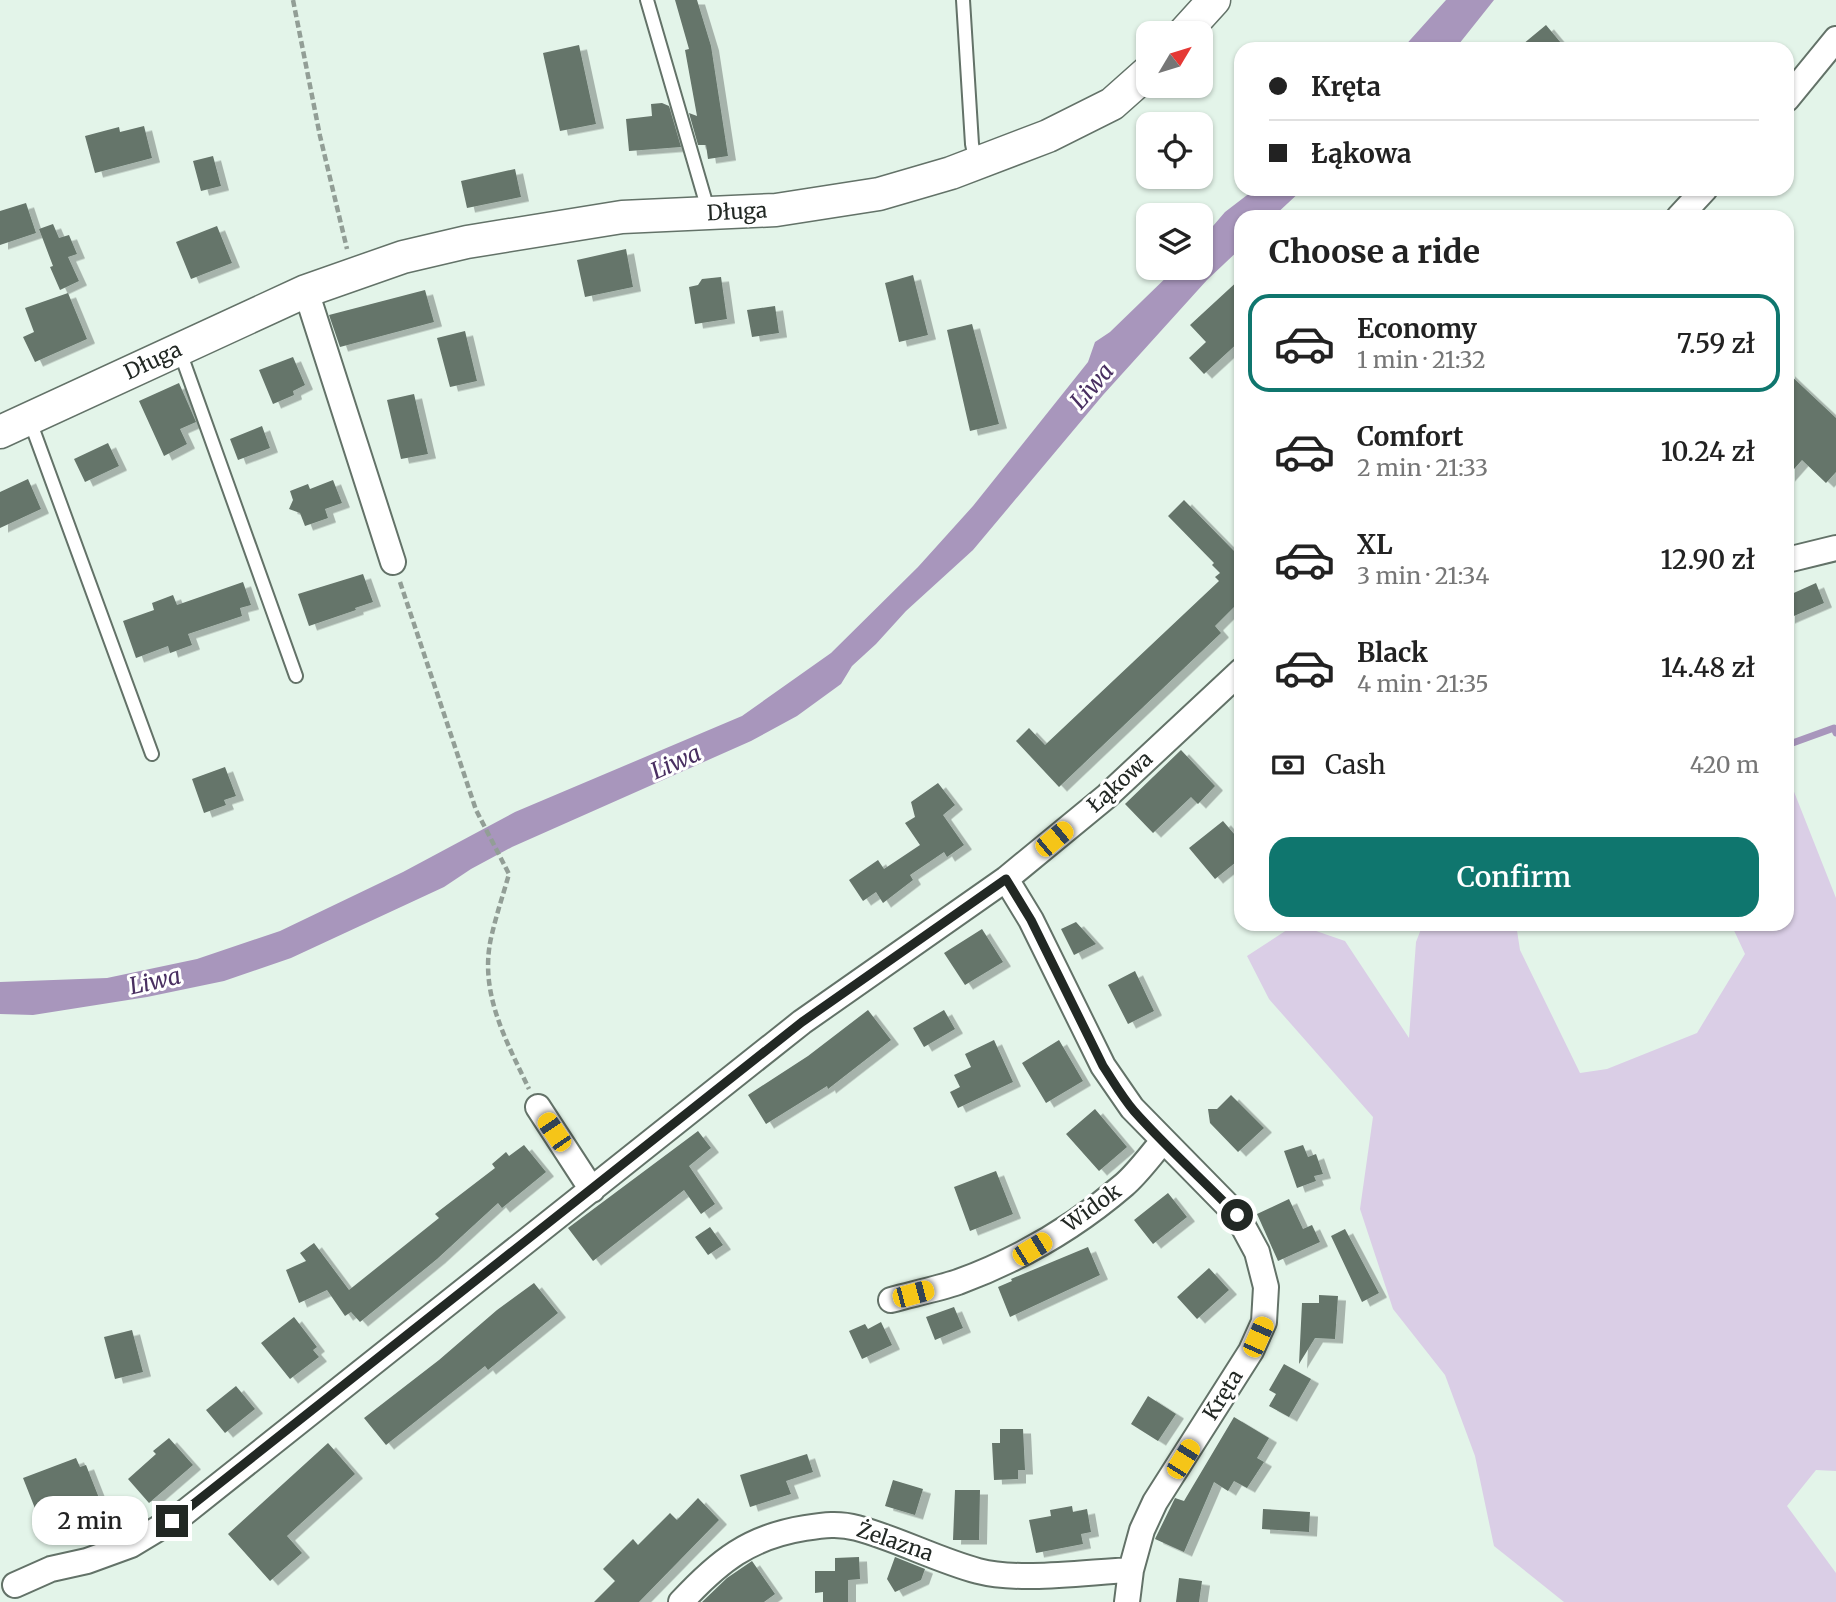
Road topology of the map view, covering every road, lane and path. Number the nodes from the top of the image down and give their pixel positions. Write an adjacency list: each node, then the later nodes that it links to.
1 (293, 0): 13 (path)
2 (647, 0): 12 (lane)
3 (963, 0): 9 (lane)
4 (1214, 0): 5 (street)
5 (1195, 21)
6 (1836, 39): 8 (street)
7 (1136, 83): 9 (street, Długa)
8 (1794, 90)
9 (976, 164): 12 (street, Długa)
10 (1698, 196): 11 (street)
11 (1686, 210)
12 (709, 213): 13 (street, Długa)
13 (353, 273): 14 (street, Długa)
14 (306, 290): 15 (street, Długa); 20 (street)
15 (179, 349): 16 (street, Długa); 21 (lane)
16 (30, 420): 17 (street, Długa); 23 (lane)
17 (0, 432)
18 (1836, 548): 19 (street)
19 (1794, 558)
20 (393, 562): 25 (path)
21 (296, 676)
22 (1234, 678): 24 (street, Łąkowa)
23 (152, 754)
24 (1006, 879): 26 (street, Kręta); 27 (street, Łąkowa)
25 (538, 1107): 27 (street)
26 (1163, 1142): 28 (street, Widok); 29 (street, Kręta)
27 (592, 1190): 30 (street, Łąkowa)
28 (891, 1300)
29 (1131, 1570): 31 (street, Żelazna); 32 (street, Kręta)
30 (9, 1586)
31 (681, 1602)
32 (1127, 1602)

